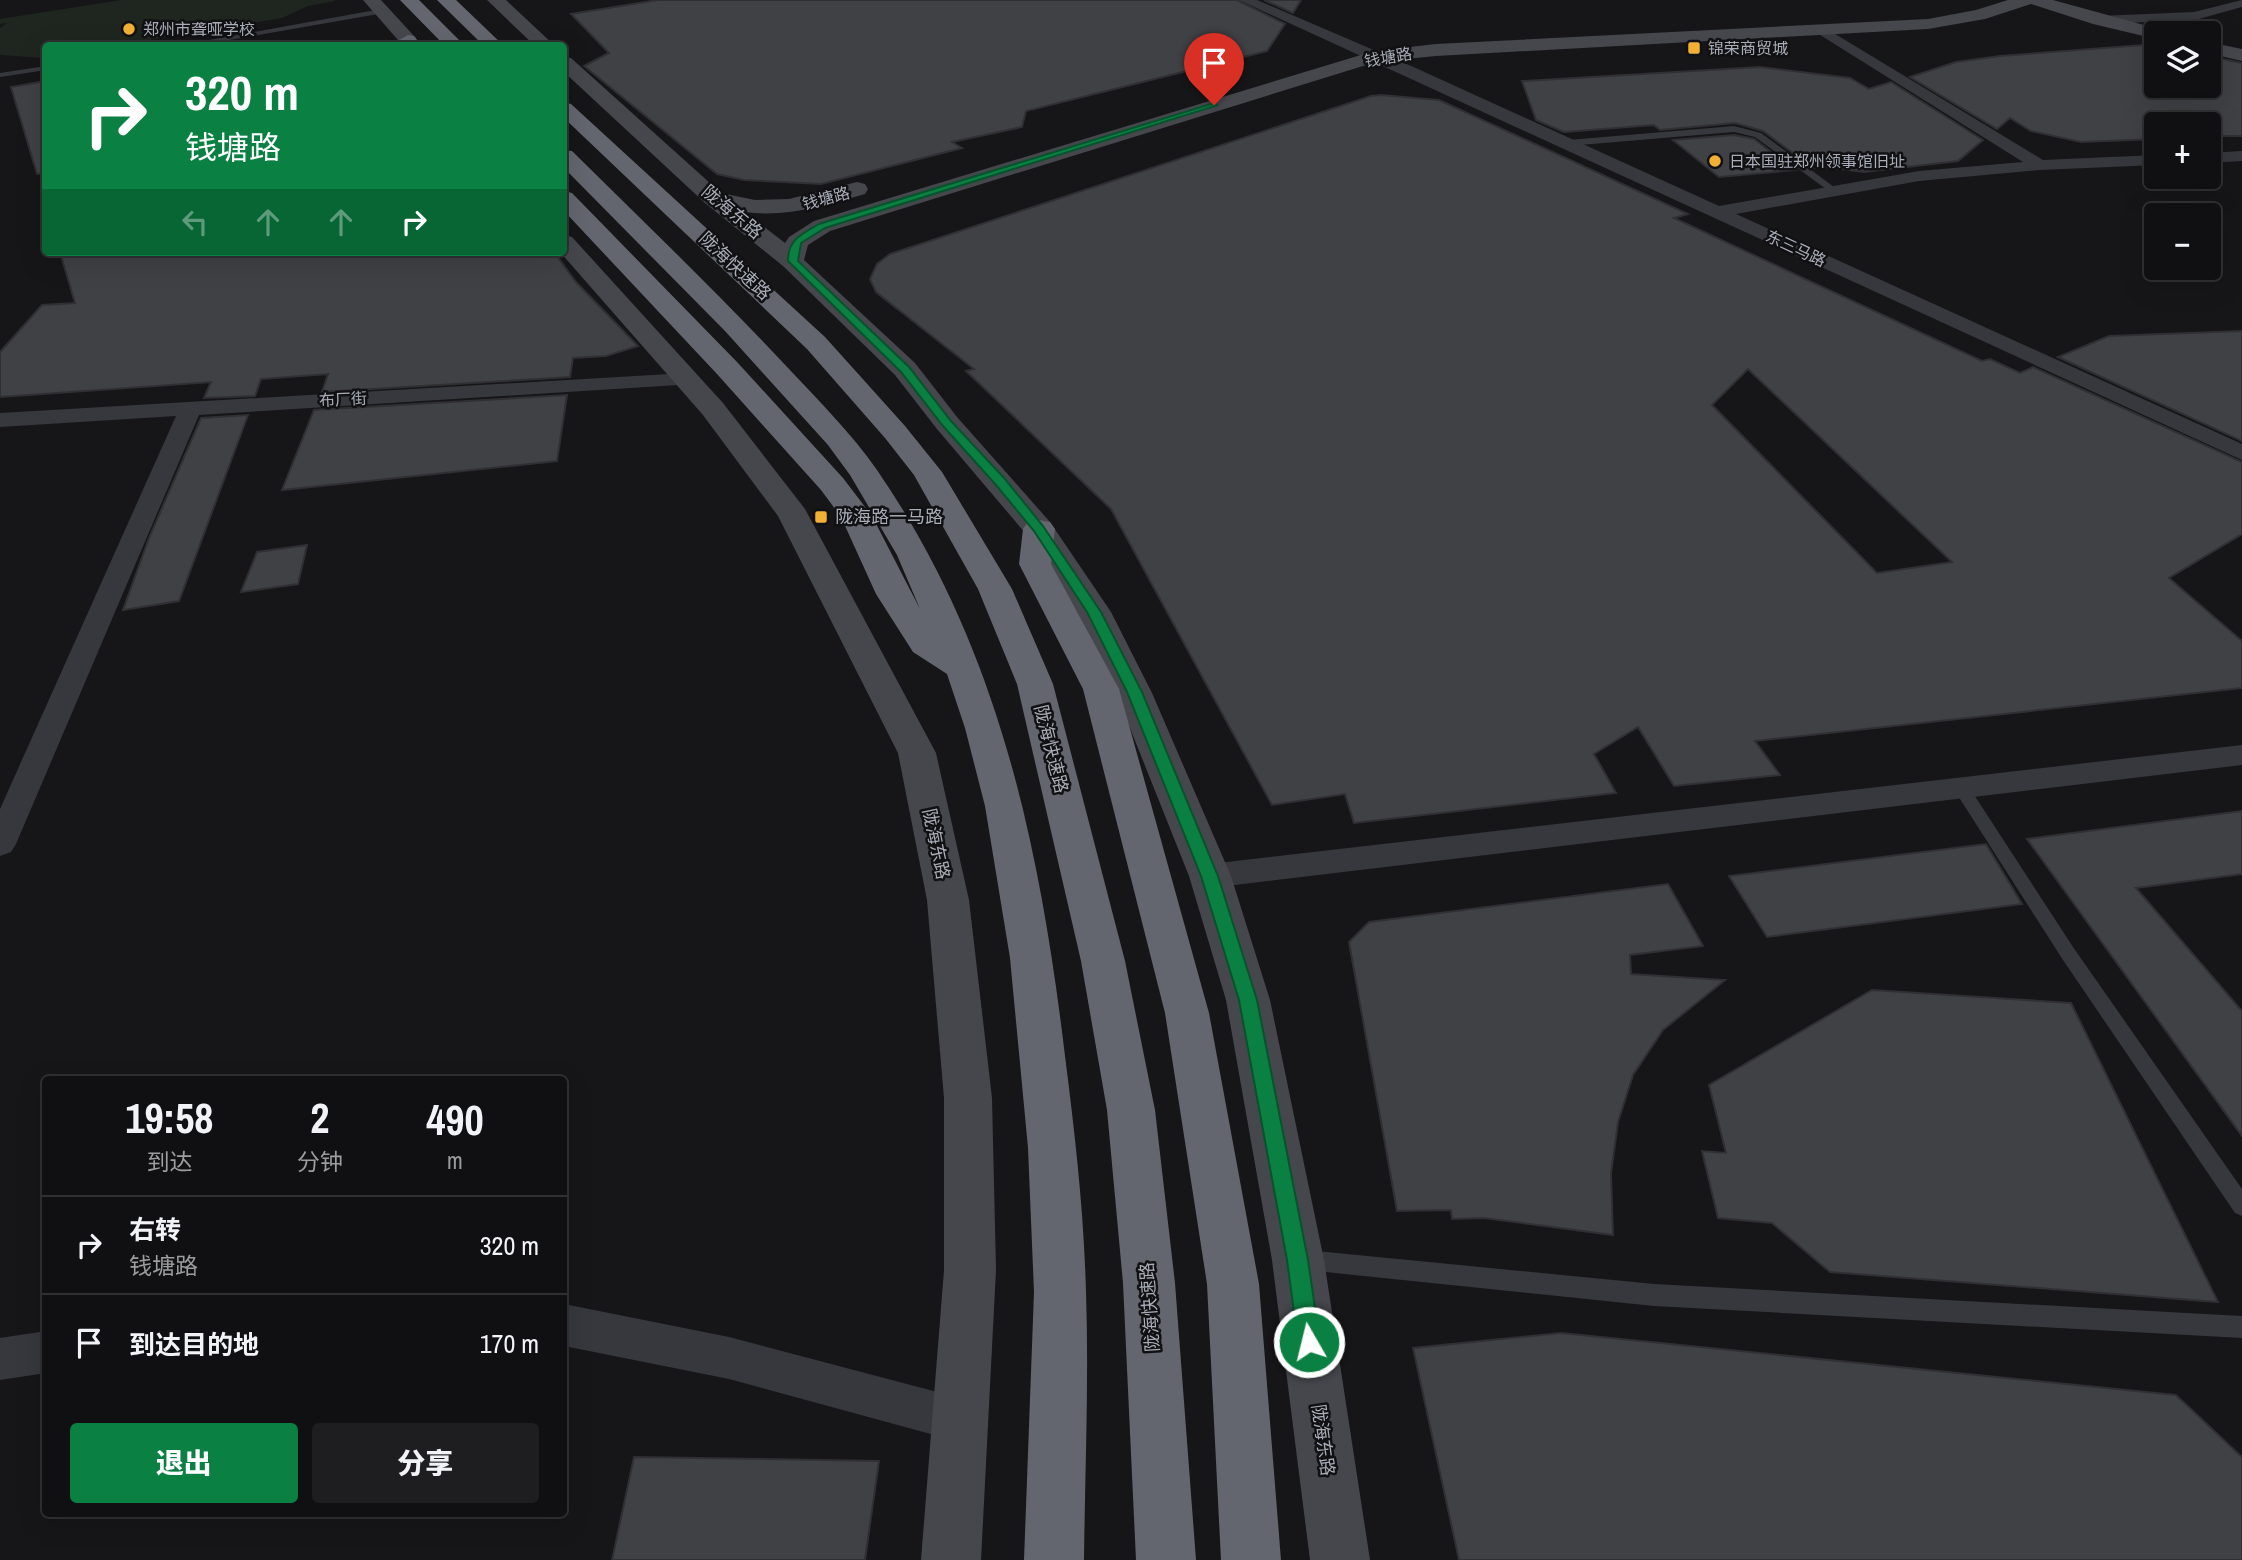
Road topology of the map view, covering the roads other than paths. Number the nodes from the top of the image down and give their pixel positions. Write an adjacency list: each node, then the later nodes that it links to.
1 (410, 0): 15 (highway)
2 (446, 0): 16 (highway)
3 (496, 0): 17 (street)
4 (1246, 0): 18 (street, 东三马路)
5 (1967, 0): 18 (street, 钱塘路)
6 (2025, 0): 11 (street, 钱塘路)
7 (2036, 0): 10 (street)
8 (2242, 3): 10 (street)
9 (377, 6): 13 (lane); 14 (street)
10 (2099, 20): 12 (street)
11 (1822, 30): 21 (street, 钱塘路); 32 (street)
12 (2144, 31)
13 (198, 42)
14 (406, 42)
15 (452, 42)
16 (491, 42)
17 (542, 42)
18 (1349, 46): 21 (street, 东三马路); 25 (street, 钱塘路)
19 (2221, 50): 20 (street)
20 (2242, 55)
21 (1374, 57): 27 (street, 东三马路); 39 (street, 钱塘路)
22 (567, 65): 35 (street, 陇海东路)
23 (42, 69): 24 (lane)
24 (0, 75)
25 (1161, 101)
26 (567, 111): 59 (highway, 陇海快速路)
27 (1568, 143): 34 (lane); 37 (street, 东三马路)
28 (2242, 156): 29 (street)
29 (2221, 157)
30 (567, 159): 45 (highway)
31 (2144, 161): 32 (street)
32 (2040, 165): 34 (street)
33 (880, 183): 35 (street, 钱塘路)
34 (1833, 190): 37 (street)
35 (713, 198): 39 (street, 陇海东路)
36 (567, 201): 45 (highway)
37 (1717, 212): 43 (street, 东三马路)
38 (567, 245): 40 (street, 陇海东路)
39 (793, 261): 44 (street, 陇海东路)
40 (686, 379): 41 (street, 布厂街); 56 (street, 陇海东路)
41 (190, 409): 42 (street, 布厂街); 48 (street)
42 (0, 420)
43 (2242, 453)
44 (1039, 529): 49 (street, 陇海东路); 60 (highway)
45 (964, 670): 58 (highway)
46 (2242, 755): 47 (street)
47 (1961, 788): 49 (street); 50 (lane)
48 (0, 844)
49 (1210, 876): 51 (street, 陇海东路)
50 (2242, 1206)
51 (1297, 1260): 53 (lane); 61 (street, 陇海东路)
52 (567, 1326): 56 (street)
53 (2242, 1326)
54 (42, 1353): 55 (street)
55 (0, 1359)
56 (960, 1420): 57 (street, 陇海东路)
57 (951, 1560)
58 (1054, 1560)
59 (1166, 1560)
60 (1251, 1560)
61 (1340, 1560)

